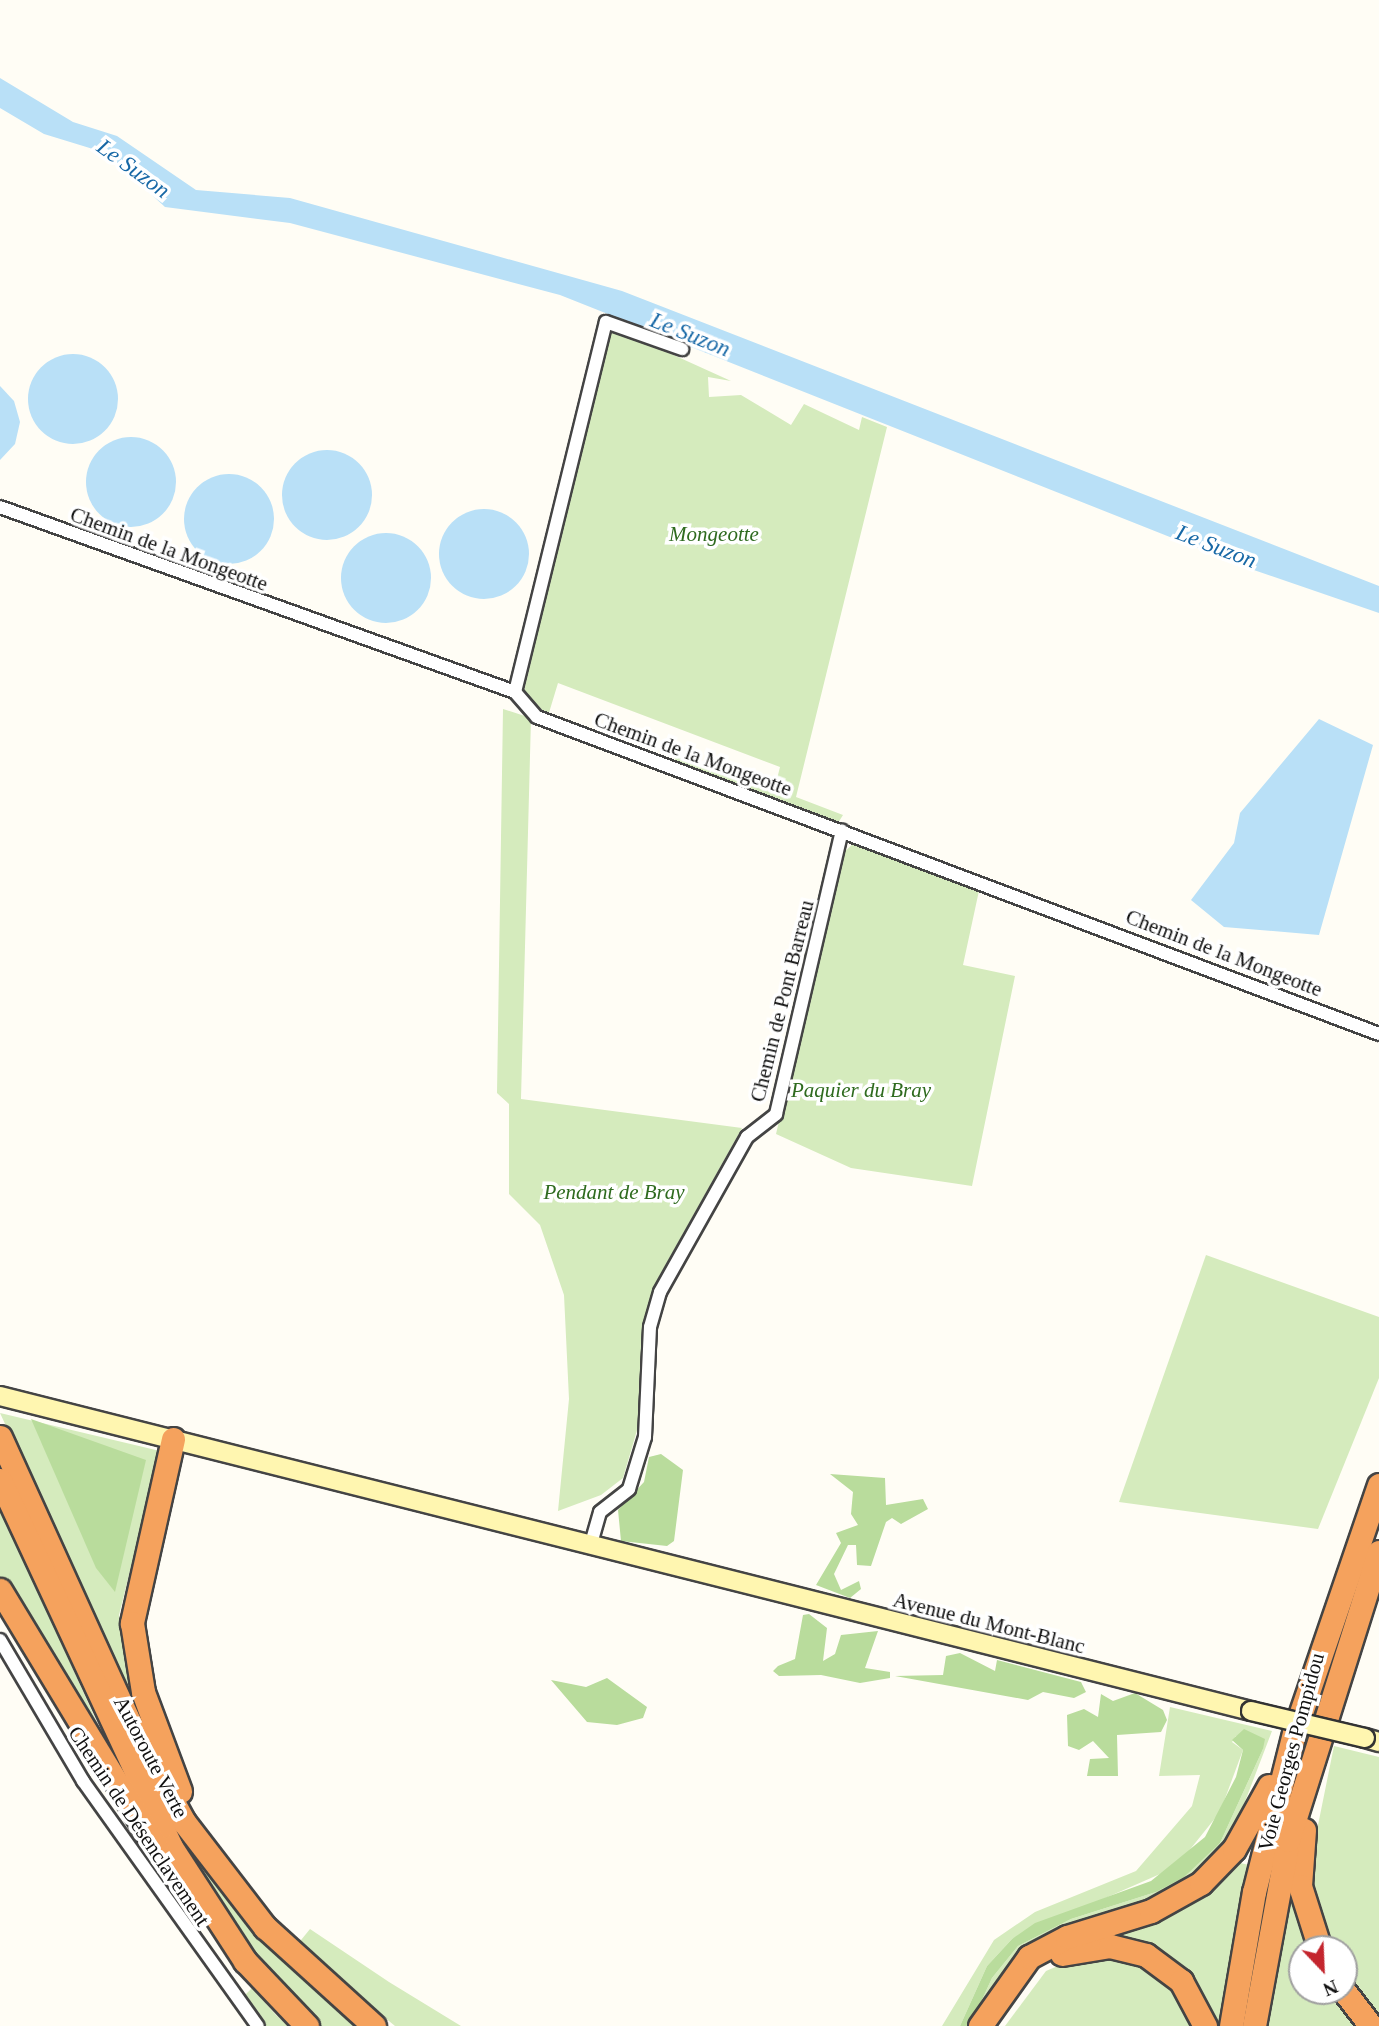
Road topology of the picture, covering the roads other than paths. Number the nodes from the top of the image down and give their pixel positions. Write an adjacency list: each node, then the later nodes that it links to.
1 (682, 349): 3 (street)
2 (0, 507): 3 (street, Chemin de la Mongeotte)
3 (515, 692): 4 (street, Chemin de la Mongeotte)
4 (842, 831): 5 (street, Chemin de la Mongeotte); 11 (street, Chemin de Pont Barreau)
5 (1379, 1034)
6 (0, 1396): 8 (main road, Avenue du Mont-Blanc)
7 (0, 1437): 19 (highway, Autoroute Verte)
8 (173, 1439): 11 (main road, Avenue du Mont-Blanc); 19 (highway)
9 (0, 1480): 20 (highway, Autoroute Verte)
10 (1379, 1485): 16 (highway, Voie Georges Pompidou)
11 (590, 1547): 17 (main road, Avenue du Mont-Blanc, bridge)
12 (1379, 1552): 15 (highway, Voie Georges Pompidou)
13 (0, 1590): 20 (highway)
14 (0, 1640): 22 (street, Chemin de Désenclavement)
15 (1319, 1731): 18 (highway); 29 (highway, Voie Georges Pompidou)
16 (1294, 1733): 25 (highway); 28 (highway, Voie Georges Pompidou)
17 (1374, 1740)
18 (1316, 1935)
19 (282, 1946): 24 (highway, Autoroute Verte)
20 (245, 1962): 23 (highway, Autoroute Verte)
21 (1355, 2005): 30 (highway)
22 (258, 2026)
23 (307, 2026)
24 (374, 2026)
25 (980, 2026)
26 (995, 2026): 27 (highway)
27 (1205, 2026)
28 (1231, 2026)
29 (1254, 2026)
30 (1371, 2026)

